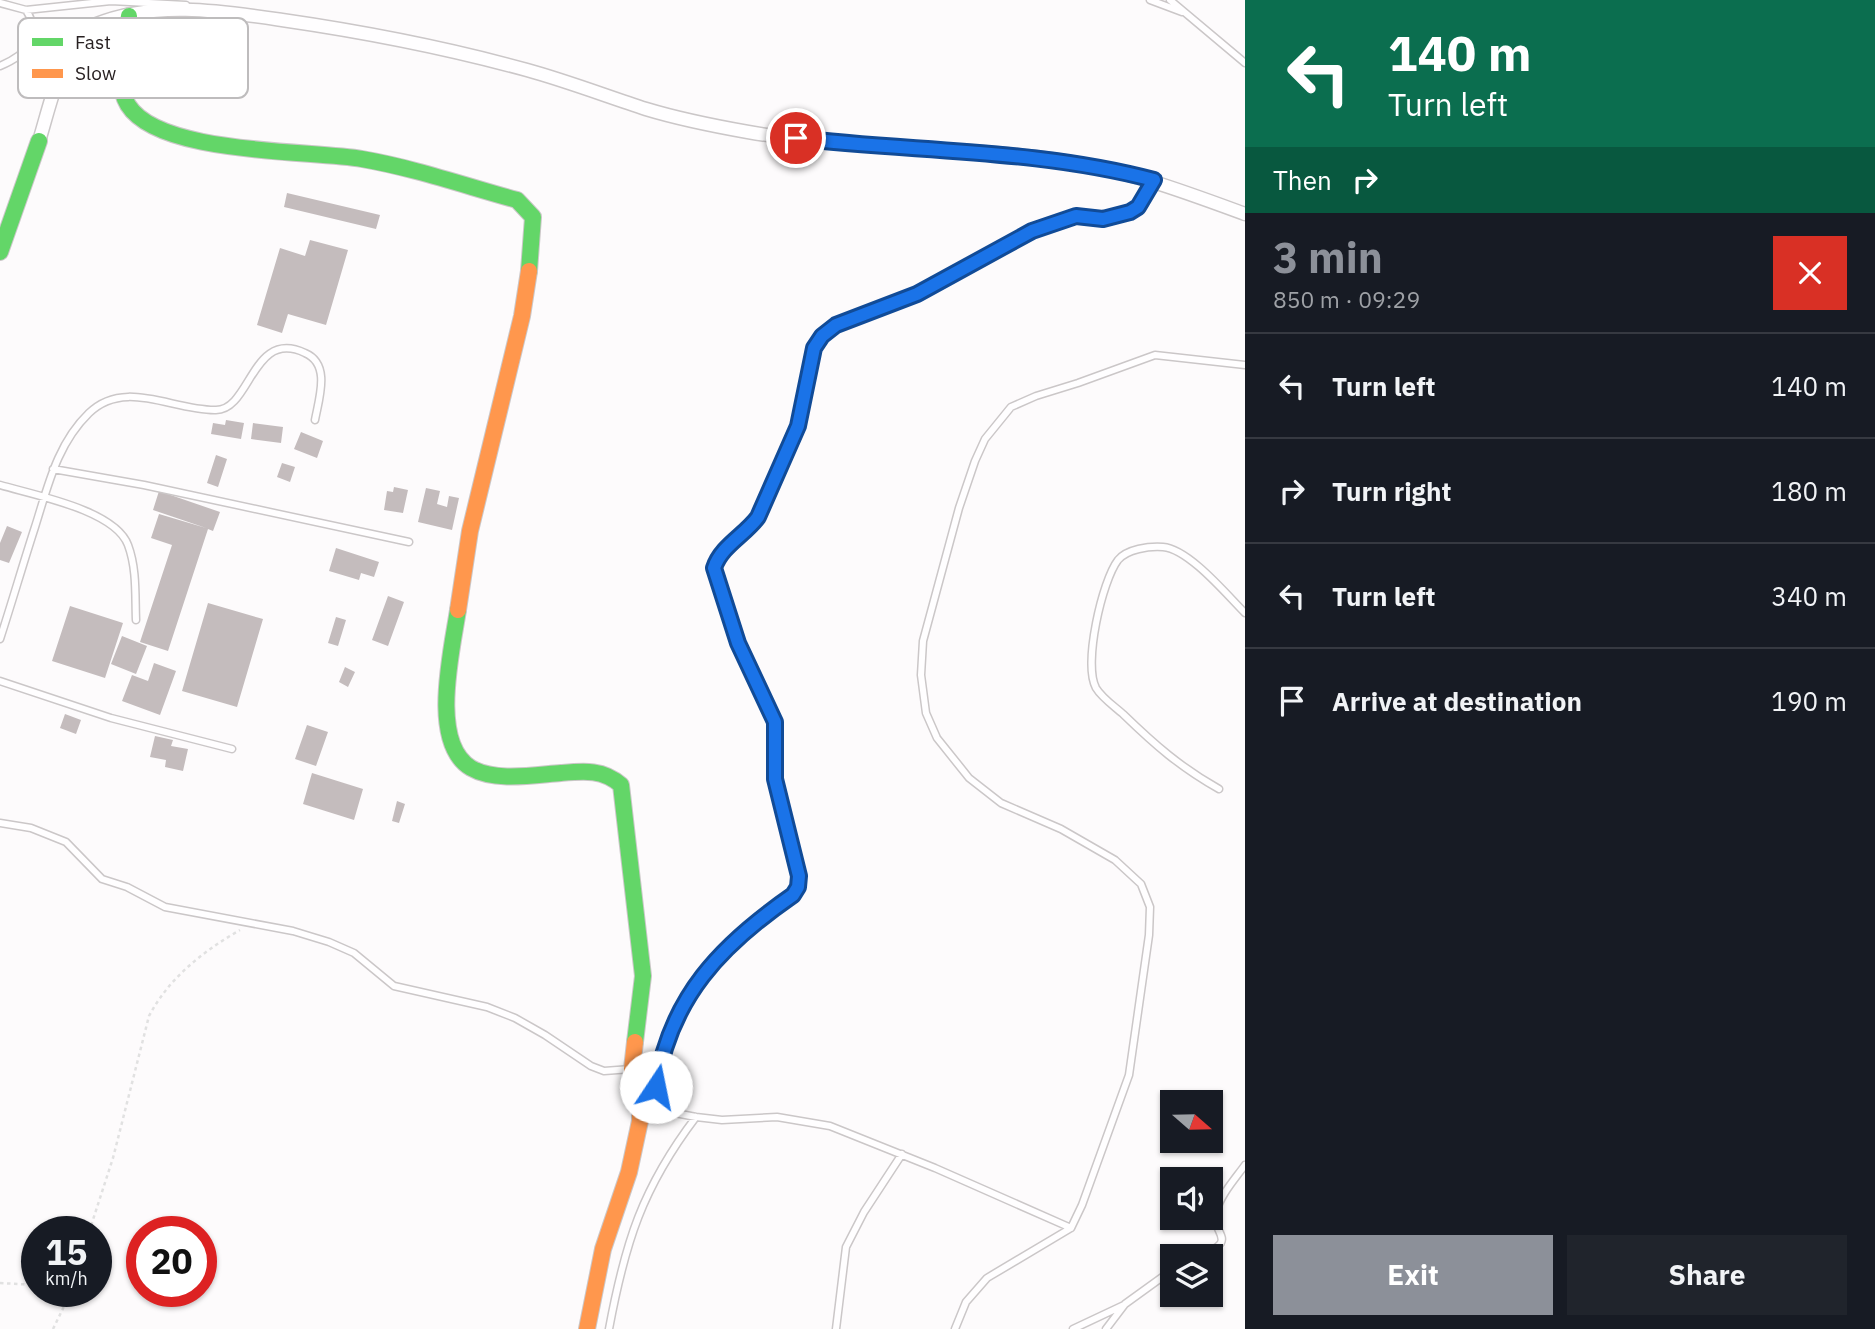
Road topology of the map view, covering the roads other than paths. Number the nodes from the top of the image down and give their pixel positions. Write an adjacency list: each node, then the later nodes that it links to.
1 (1150, 0): 6 (lane)
2 (1171, 0): 6 (lane)
3 (0, 3): 5 (lane)
4 (208, 9): 5 (lane); 7 (street); 16 (street)
5 (26, 10): 8 (lane)
6 (1187, 13): 11 (lane)
7 (129, 16): 9 (street)
8 (30, 18)
9 (121, 18)
10 (18, 58): 12 (lane)
11 (1245, 63)
12 (0, 66)
13 (55, 98): 15 (street)
14 (126, 98): 33 (street)
15 (39, 141): 18 (street)
16 (1154, 180): 17 (street); 34 (lane)
17 (1245, 214)
18 (0, 252)
19 (1245, 365): 38 (lane)
20 (316, 420): 21 (lane)
21 (53, 469): 24 (lane); 25 (lane)
22 (1, 485): 23 (lane); 24 (lane)
23 (0, 495)
24 (44, 498): 27 (lane); 28 (lane)
25 (409, 542)
26 (1245, 613): 31 (lane)
27 (136, 620)
28 (0, 639)
29 (0, 681): 30 (lane)
30 (232, 749)
31 (1219, 789)
32 (0, 823): 33 (lane)
33 (632, 1069): 34 (street)
34 (647, 1107): 35 (lane); 42 (street)
35 (696, 1117): 36 (lane); 43 (lane)
36 (902, 1154): 38 (lane); 44 (lane)
37 (1245, 1165): 39 (lane)
38 (1071, 1228): 45 (lane)
39 (1220, 1244)
40 (1160, 1279): 41 (lane)
41 (1125, 1304): 46 (lane); 47 (lane)
42 (587, 1329)
43 (609, 1329)
44 (836, 1329)
45 (955, 1329)
46 (1073, 1329)
47 (1106, 1329)

